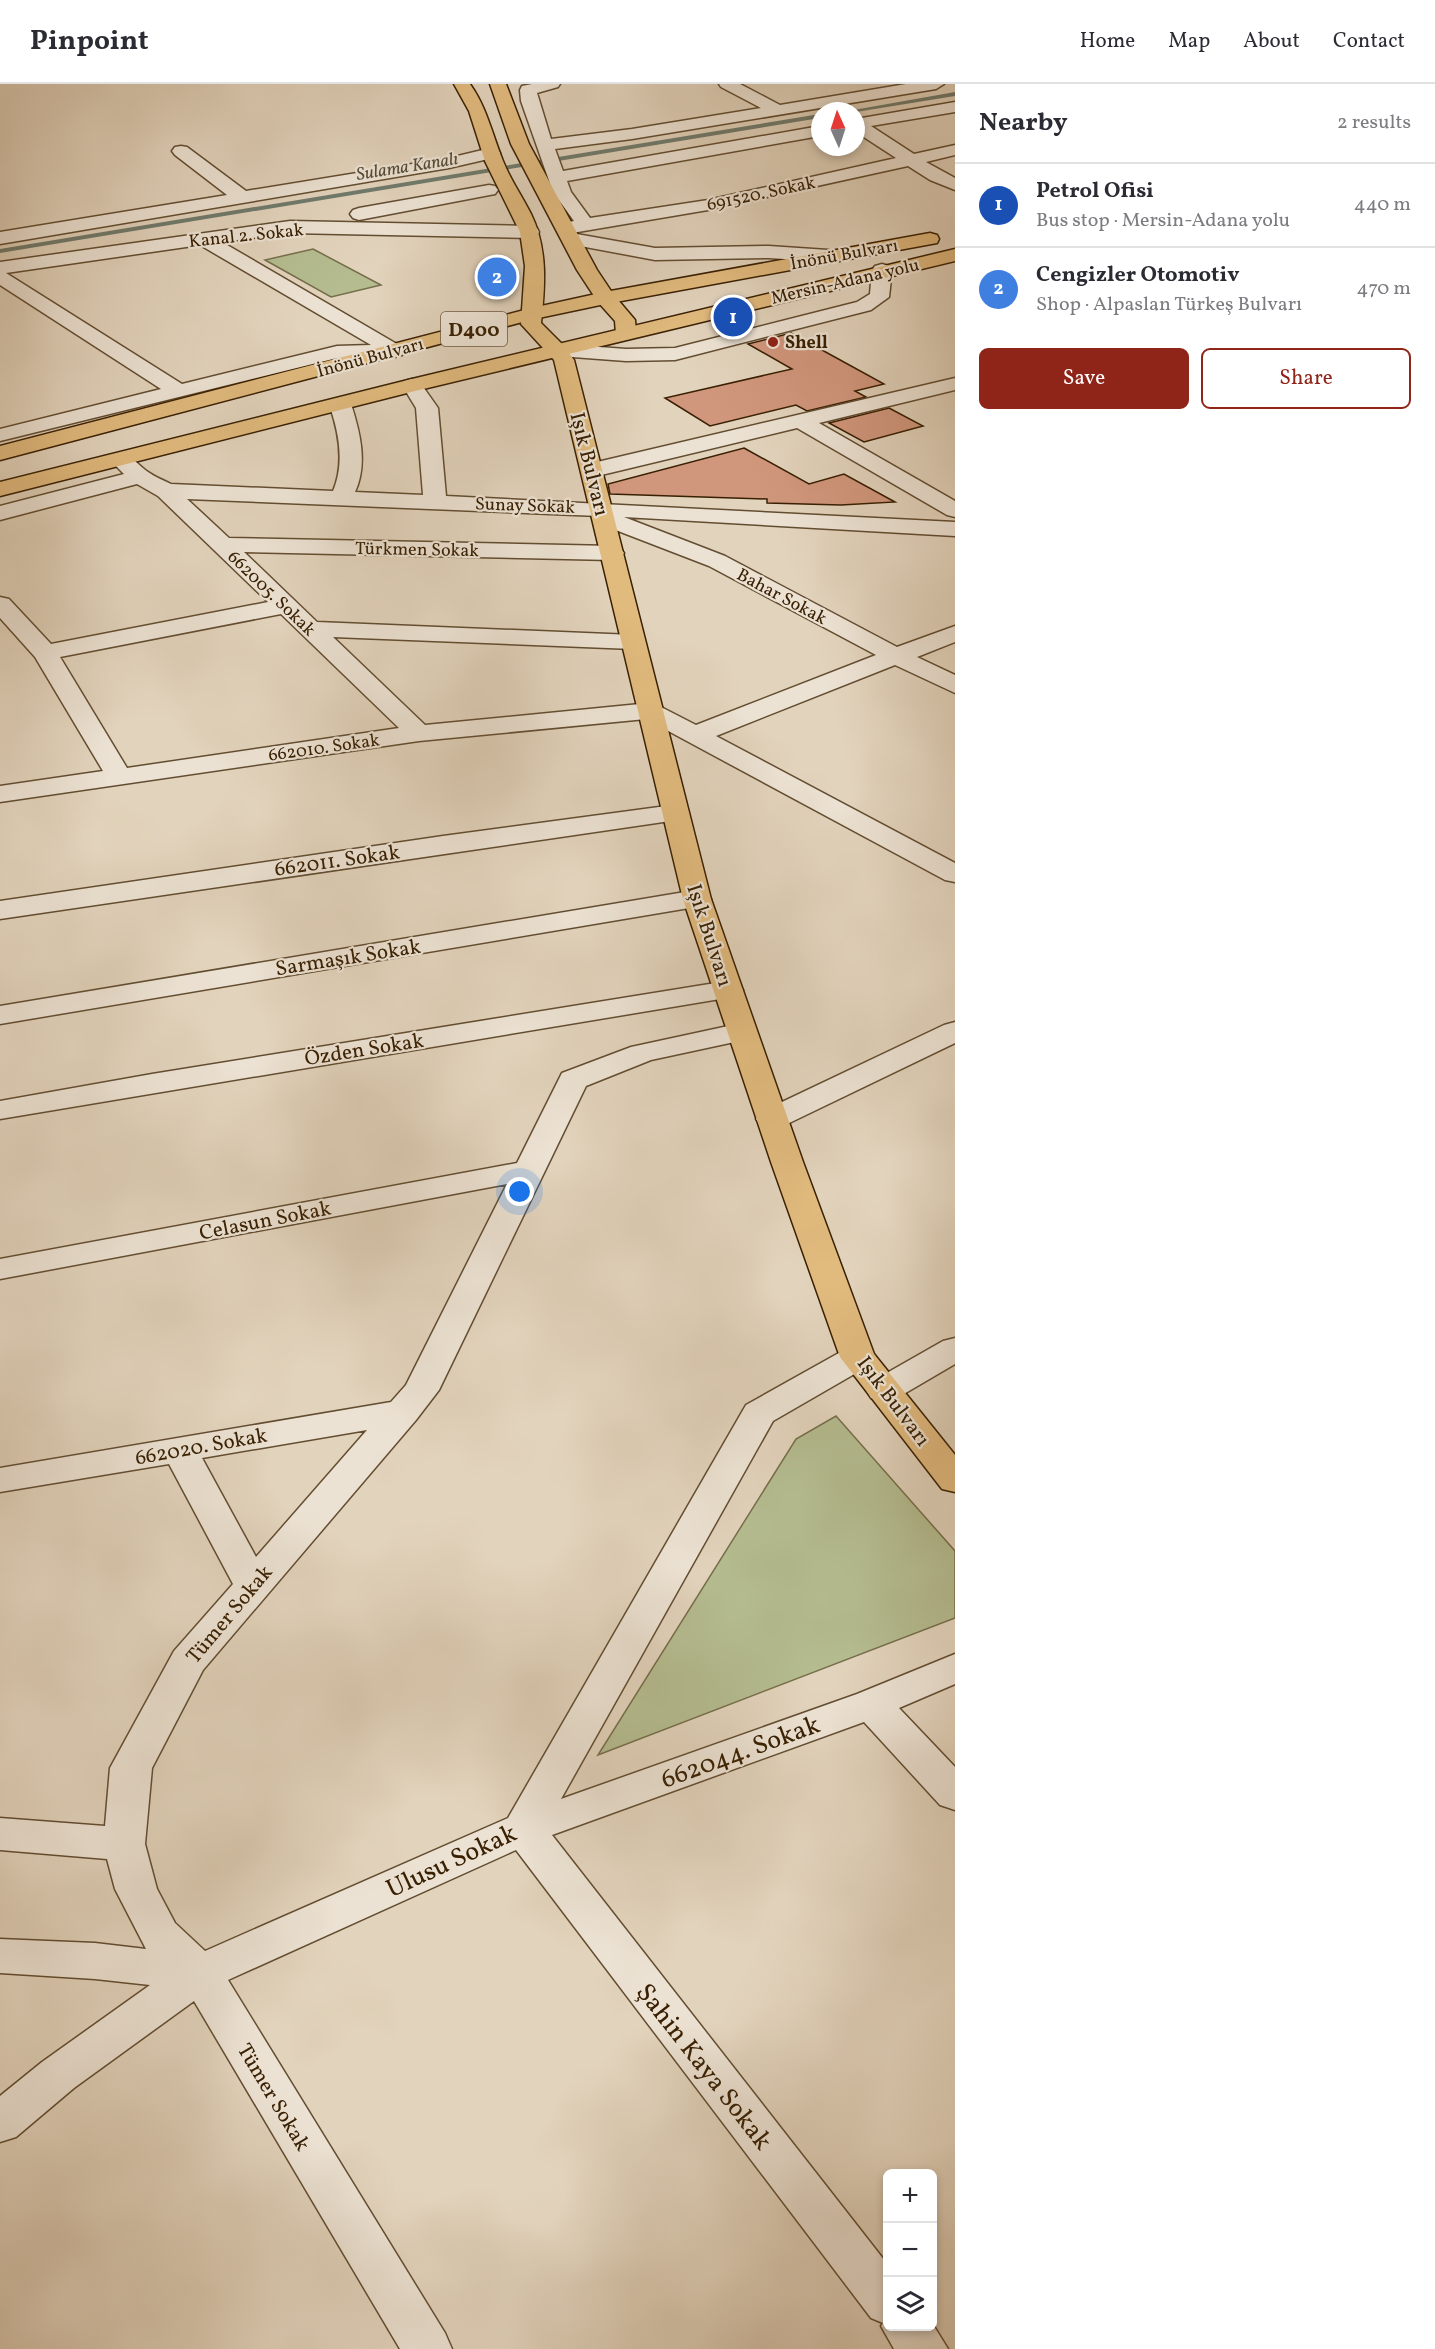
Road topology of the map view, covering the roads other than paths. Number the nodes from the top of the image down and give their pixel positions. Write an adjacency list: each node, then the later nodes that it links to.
1 (552, 84): 12 (street)
2 (727, 84): 8 (street)
3 (936, 84): 5 (street)
4 (500, 86): 17 (main road)
5 (895, 87): 8 (street)
6 (465, 88): 16 (main road)
7 (955, 107): 9 (street)
8 (778, 110): 12 (street)
9 (865, 122)
10 (865, 130): 15 (street)
11 (811, 133): 17 (street)
12 (547, 150): 17 (street)
13 (955, 150): 15 (street, 691520. Sokak)
14 (181, 151): 19 (street)
15 (911, 160): 18 (street); 21 (street, 691520. Sokak)
16 (488, 170): 19 (street); 20 (street); 22 (main road)
17 (552, 176): 21 (main road)
18 (955, 184)
19 (242, 197): 24 (street)
20 (290, 227): 22 (street, Kanal 2. Sokak); 25 (street, Kanal 2. Sokak)
21 (574, 230): 27 (street); 31 (main road)
22 (520, 232): 32 (main road)
23 (946, 236): 27 (main road, İnönü Bulvarı / D400)
24 (0, 238)
25 (203, 239): 28 (street, Kanal 2. Sokak); 35 (street)
26 (955, 255): 29 (main road, Mersin-Adana yolu / D400)
27 (828, 256): 31 (main road, İnönü Bulvarı / D400)
28 (0, 268)
29 (882, 270): 33 (main road, Mersin-Adana yolu / D400); 34 (street)
30 (0, 277): 38 (street)
31 (604, 298): 32 (main road, İnönü Bulvarı / D400); 33 (main road)
32 (532, 314): 34 (main road); 35 (main road, İnönü Bulvarı / D400)
33 (626, 334): 34 (main road, Mersin-Adana yolu / D400)
34 (559, 350): 37 (main road, İnönü Bulvarı / D400); 44 (main road, Işık Bulvarı)
35 (395, 351): 38 (street); 42 (main road, İnönü Bulvarı / D400)
36 (955, 384): 40 (street)
37 (412, 385): 39 (main road, İnönü Bulvarı / D400); 49 (street)
38 (177, 390): 41 (street)
39 (340, 404): 43 (main road, İnönü Bulvarı / D400); 48 (street)
40 (801, 421): 44 (street); 50 (street)
41 (0, 435)
42 (0, 453)
43 (121, 460): 45 (street, 662005. Sokak); 46 (main road, İnönü Bulvarı / D400)
44 (593, 470): 52 (main road, Işık Bulvarı)
45 (140, 477): 47 (street, 662005. Sokak); 51 (street)
46 (0, 489)
47 (166, 491): 48 (street, Sunay Sokak); 54 (street, 662005. Sokak)
48 (341, 498): 49 (street, Sunay Sokak)
49 (435, 502): 52 (street, Sunay Sokak)
50 (955, 510)
51 (0, 513)
52 (603, 513): 53 (street, Sunay Sokak); 55 (main road, Işık Bulvarı); 62 (street, Bahar Sokak)
53 (955, 529)
54 (221, 545): 55 (street, Türkmen Sokak); 57 (street, 662005. Sokak)
55 (612, 553): 60 (main road, Işık Bulvarı)
56 (0, 604): 61 (street)
57 (284, 606): 58 (street, 662005. Sokak); 61 (street)
58 (310, 629): 60 (street); 65 (street, 662005. Sokak)
59 (955, 633): 62 (street)
60 (633, 642): 64 (main road, Işık Bulvarı)
61 (45, 653): 67 (street)
62 (896, 656): 63 (street, Bahar Sokak); 66 (street)
63 (955, 685)
64 (650, 711): 65 (street, 662010. Sokak); 66 (street); 69 (main road, Işık Bulvarı)
65 (418, 733): 67 (street, 662010. Sokak)
66 (695, 735): 70 (street)
67 (119, 776): 68 (street, 662010. Sokak)
68 (0, 794)
69 (674, 813): 71 (main road, Işık Bulvarı); 72 (street, 662011. Sokak)
70 (955, 874)
71 (697, 899): 73 (main road, Işık Bulvarı); 74 (street, Sarmaşık Sokak)
72 (0, 910)
73 (728, 990): 76 (main road, Işık Bulvarı); 77 (street, Özden Sokak)
74 (0, 1015)
75 (955, 1031): 78 (street)
76 (742, 1032): 78 (main road, Işık Bulvarı); 79 (street, Tümer Sokak)
77 (0, 1110)
78 (772, 1119): 82 (main road, Işık Bulvarı)
79 (530, 1170): 80 (street, Celasun Sokak); 84 (street, Tümer Sokak)
80 (0, 1269)
81 (955, 1349): 83 (street)
82 (858, 1357): 83 (main road, Işık Bulvarı); 92 (street, Ulusu Sokak)
83 (884, 1390): 87 (main road, Işık Bulvarı)
84 (403, 1412): 85 (street, 662020. Sokak); 88 (street, Tümer Sokak)
85 (179, 1449): 86 (street, 662020. Sokak); 88 (street)
86 (0, 1480)
87 (955, 1480)
88 (253, 1586): 94 (street, Tümer Sokak)
89 (955, 1668): 90 (street, 662044. Sokak)
90 (871, 1704): 91 (street); 92 (street, 662044. Sokak)
91 (955, 1794)
92 (523, 1829): 96 (street, Ulusu Sokak); 98 (street, Şahin Kaya Sokak)
93 (0, 1834): 94 (street)
94 (124, 1844): 96 (street, Tümer Sokak)
95 (0, 1956): 96 (street)
96 (200, 1973): 97 (street, Ulusu Sokak); 100 (street, Tümer Sokak)
97 (0, 2123)
98 (883, 2297)
99 (910, 2331): 101 (street)
100 (427, 2349)
101 (923, 2349)

